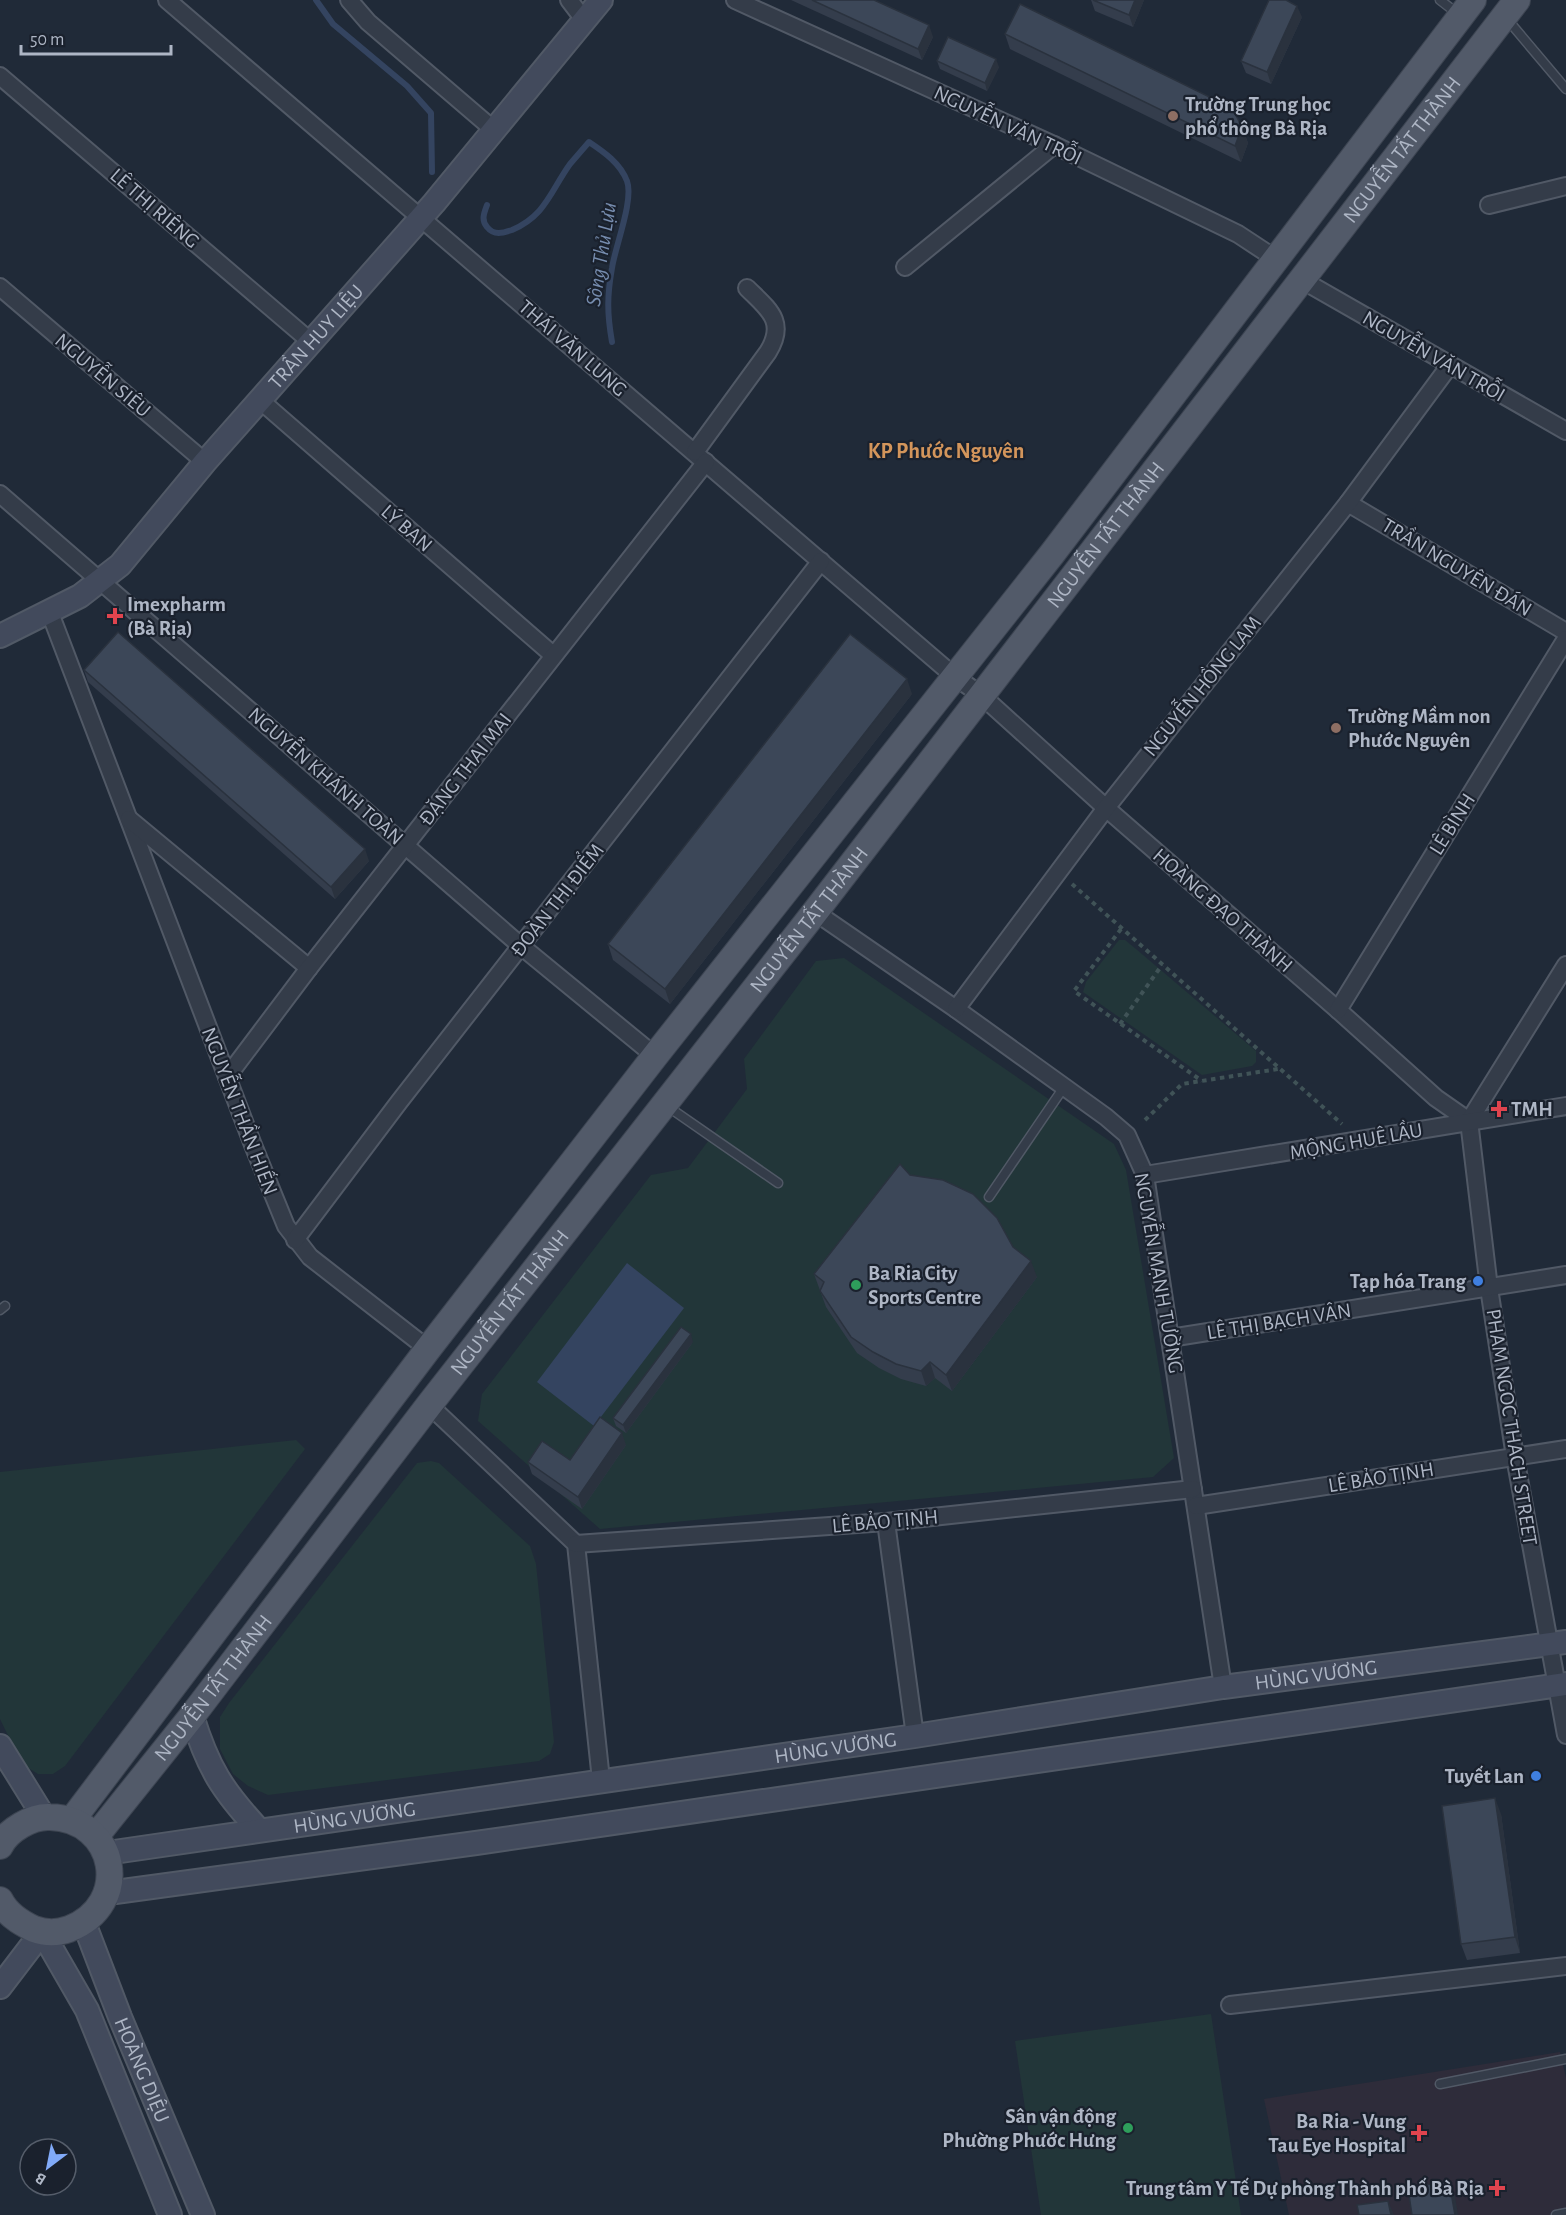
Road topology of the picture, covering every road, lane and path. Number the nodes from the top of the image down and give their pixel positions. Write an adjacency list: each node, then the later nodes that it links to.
1 (167, 0): 16 (street, THÁI VĂN LUNG)
2 (349, 0): 12 (street)
3 (569, 0): 9 (street)
4 (601, 0): 9 (main road, TRẦN HUY LIỆU)
5 (735, 0): 13 (street, NGUYỄN VĂN TRỖI)
6 (1440, 0): 7 (lane)
7 (1467, 8): 17 (main road, NGUYỄN TẤT THÀNH)
8 (1510, 8): 11 (lane); 19 (main road, NGUYỄN TẤT THÀNH)
9 (585, 21): 12 (main road, TRẦN HUY LIỆU)
10 (0, 76): 22 (street, LÊ THỊ RIÊNG)
11 (1566, 89)
12 (494, 130): 16 (main road, TRẦN HUY LIỆU)
13 (1054, 145): 17 (street, NGUYỄN VĂN TRỖI); 18 (street)
14 (1566, 186): 15 (street)
15 (1489, 205)
16 (420, 217): 22 (main road, TRẦN HUY LIỆU); 26 (street, THÁI VĂN LUNG)
17 (1276, 259): 37 (main road, NGUYỄN TẤT THÀNH)
18 (905, 267)
19 (1302, 280): 23 (street, NGUYỄN VĂN TRỖI); 38 (main road, NGUYỄN TẤT THÀNH)
20 (0, 287): 27 (street, NGUYỄN SIÊU)
21 (747, 288): 26 (street, ĐẶNG THAI MAI)
22 (310, 341): 24 (main road, TRẦN HUY LIỆU)
23 (1450, 365): 25 (street, NGUYỄN VĂN TRỖI); 29 (street, NGUYỄN HỒNG LAM)
24 (261, 401): 27 (main road, TRẦN HUY LIỆU); 36 (street, LÝ BAN)
25 (1566, 431)
26 (700, 457): 30 (street, THÁI VĂN LUNG); 36 (street, ĐẶNG THAI MAI)
27 (205, 462): 31 (main road, TRẦN HUY LIỆU)
28 (0, 494): 31 (street, NGUYỄN KHÁNH TOÀN)
29 (1348, 503): 33 (street, TRẦN NGUYÊN ĐÁN); 39 (street, NGUYỄN HỒNG LAM)
30 (821, 561): 37 (street, THÁI VĂN LUNG); 45 (street, ĐOÀN THỊ ĐIỂM)
31 (102, 581): 32 (main road, TRẦN HUY LIỆU); 41 (street, NGUYỄN KHÁNH TOÀN)
32 (50, 613): 34 (main road, TRẦN HUY LIỆU); 40 (street, NGUYỄN THẦN HIẾN)
33 (1566, 632)
34 (0, 636)
35 (1566, 639): 50 (street, LÊ BÌNH)
36 (553, 655): 41 (street, ĐẶNG THAI MAI)
37 (954, 676): 38 (street, THÁI VĂN LUNG); 52 (main road, NGUYỄN TẤT THÀNH)
38 (981, 695): 39 (street, HOÀNG ĐẠO THÀNH); 43 (main road, NGUYỄN TẤT THÀNH)
39 (1106, 808): 42 (street, NGUYỄN HỒNG LAM); 50 (street, HOÀNG ĐẠO THÀNH)
40 (128, 818): 48 (street, NGUYỄN THẦN HIẾN); 54 (street, NGUYỄN THẦN HIẾN)
41 (406, 846): 45 (street, NGUYỄN KHÁNH TOÀN); 48 (street, ĐẶNG THAI MAI)
42 (1057, 871): 44 (path); 49 (street, NGUYỄN HỒNG LAM)
43 (814, 912): 49 (street, NGUYỄN MẠNH TƯỜNG); 57 (main road, NGUYỄN TẤT THÀNH)
44 (1121, 929): 46 (path); 51 (path)
45 (521, 946): 52 (street, NGUYỄN KHÁNH TOÀN); 65 (street, ĐOÀN THỊ ĐIỂM)
46 (1162, 965): 51 (path); 53 (path)
47 (1566, 965): 60 (street)
48 (309, 968): 54 (street, ĐẶNG THAI MAI)
49 (956, 1009): 56 (street, NGUYỄN MẠNH TƯỜNG)
50 (1338, 1010): 60 (street, HOÀNG ĐẠO THÀNH)
51 (1120, 1024): 55 (path)
52 (655, 1056): 69 (main road, NGUYỄN TẤT THÀNH)
53 (1279, 1069): 55 (path); 61 (path)
54 (227, 1077): 65 (street, NGUYỄN THẦN HIẾN)
55 (1202, 1081): 59 (path)
56 (1064, 1087): 62 (street, NGUYỄN MẠNH TƯỜNG); 64 (lane)
57 (664, 1104): 63 (lane); 70 (main road, NGUYỄN TẤT THÀNH)
58 (1566, 1106): 60 (street, MỘNG HUÊ LẦU)
59 (1145, 1120)
60 (1469, 1121): 61 (street, MỘNG HUÊ LẦU); 67 (street, PHAM NGOC THACH STREET)
61 (1360, 1141): 62 (street, MỘNG HUÊ LẦU)
62 (1145, 1175): 68 (street, NGUYỄN MẠNH TƯỜNG)
63 (778, 1183)
64 (990, 1197)
65 (296, 1240): 69 (street, NGUYỄN THẦN HIẾN)
66 (1566, 1275): 67 (street, LÊ THỊ BẠCH VÂN)
67 (1489, 1288): 68 (street, LÊ THỊ BẠCH VÂN); 72 (street, PHAM NGOC THACH STREET)
68 (1170, 1338): 73 (street, NGUYỄN MẠNH TƯỜNG)
69 (428, 1349): 85 (main road, NGUYỄN TẤT THÀNH)
70 (429, 1405): 75 (street); 79 (main road, NGUYỄN TẤT THÀNH)
71 (1566, 1449): 72 (street, LÊ BẢO TỊNH)
72 (1515, 1457): 73 (street, LÊ BẢO TỊNH); 76 (street, PHAM NGOC THACH STREET)
73 (1195, 1498): 74 (street, LÊ BẢO TỊNH); 78 (street, NGUYỄN MẠNH TƯỜNG)
74 (886, 1522): 75 (street, LÊ BẢO TỊNH); 81 (street)
75 (576, 1545): 83 (street)
76 (1558, 1643): 77 (street, PHAM NGOC THACH STREET); 78 (main road, HÙNG VƯƠNG)
77 (1561, 1685): 80 (street, PHAM NGOC THACH STREET); 89 (main road, HÙNG VƯƠNG)
78 (1223, 1687): 81 (main road, HÙNG VƯƠNG)
79 (192, 1716): 86 (main road); 88 (main road, NGUYỄN TẤT THÀNH)
80 (1566, 1735)
81 (915, 1736): 83 (main road, HÙNG VƯƠNG)
82 (0, 1746): 84 (main road)
83 (601, 1780): 86 (main road, HÙNG VƯƠNG)
84 (44, 1817): 85 (main road); 87 (main road)
85 (72, 1820): 88 (main road)
86 (259, 1830): 88 (main road, HÙNG VƯƠNG)
87 (1, 1841)
88 (101, 1845): 89 (main road)
89 (108, 1893): 91 (main road)
90 (0, 1900): 92 (main road)
91 (84, 1923): 92 (main road); 100 (main road, HOÀNG DIỆU)
92 (22, 1926): 94 (main road); 99 (main road, HOÀNG DIỆU)
93 (1566, 1966): 95 (street)
94 (0, 1987)
95 (1230, 2005)
96 (1566, 2060): 97 (lane)
97 (1440, 2084)
98 (1566, 2212): 101 (lane)
99 (170, 2215)
100 (203, 2215)
101 (1556, 2215)

